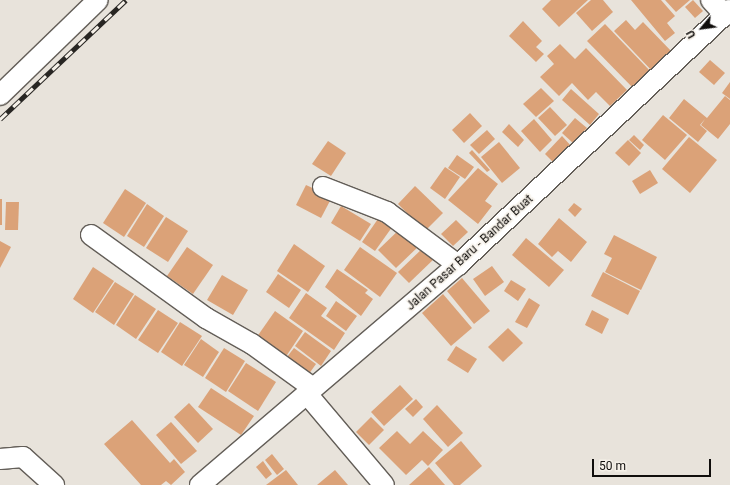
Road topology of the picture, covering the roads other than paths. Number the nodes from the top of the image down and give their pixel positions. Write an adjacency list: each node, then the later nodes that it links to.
1 (98, 0): 4 (street)
2 (712, 0): 3 (street)
3 (727, 12): 7 (street, Jalan Pasar Baru - Bandar Buat)
4 (0, 95)
5 (323, 187): 7 (street)
6 (91, 235): 8 (street)
7 (458, 265): 8 (street, Jalan Pasar Baru - Bandar Buat)
8 (310, 391): 11 (street, Jalan Pasar Baru - Bandar Buat); 12 (street)
9 (0, 460): 10 (street)
10 (54, 485)
11 (200, 485)
12 (384, 485)

